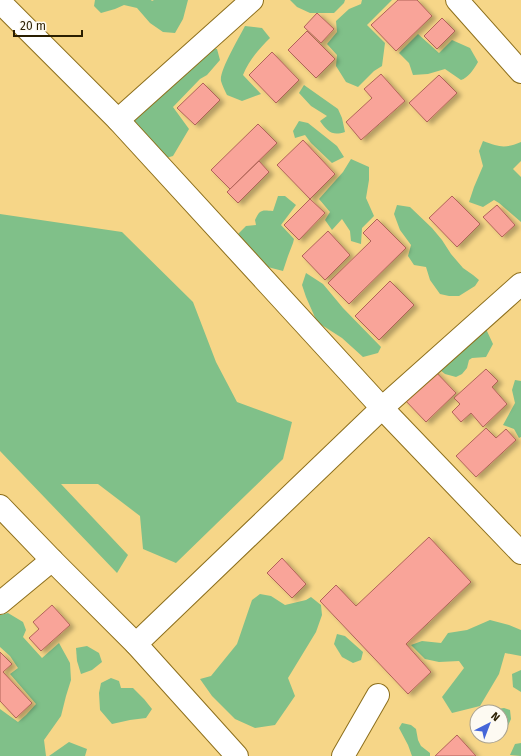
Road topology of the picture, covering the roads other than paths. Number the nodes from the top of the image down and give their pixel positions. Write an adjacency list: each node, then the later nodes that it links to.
1 (252, 0): 5 (street)
2 (457, 0): 4 (street)
3 (0, 2): 5 (street)
4 (521, 72)
5 (118, 120): 7 (street)
6 (521, 284): 7 (street)
7 (382, 408): 9 (street); 12 (street)
8 (0, 506): 10 (street)
9 (521, 553)
10 (52, 560): 11 (street); 12 (street)
11 (0, 603)
12 (136, 644): 14 (street)
13 (378, 695): 15 (street)
14 (233, 755)
15 (343, 756)

